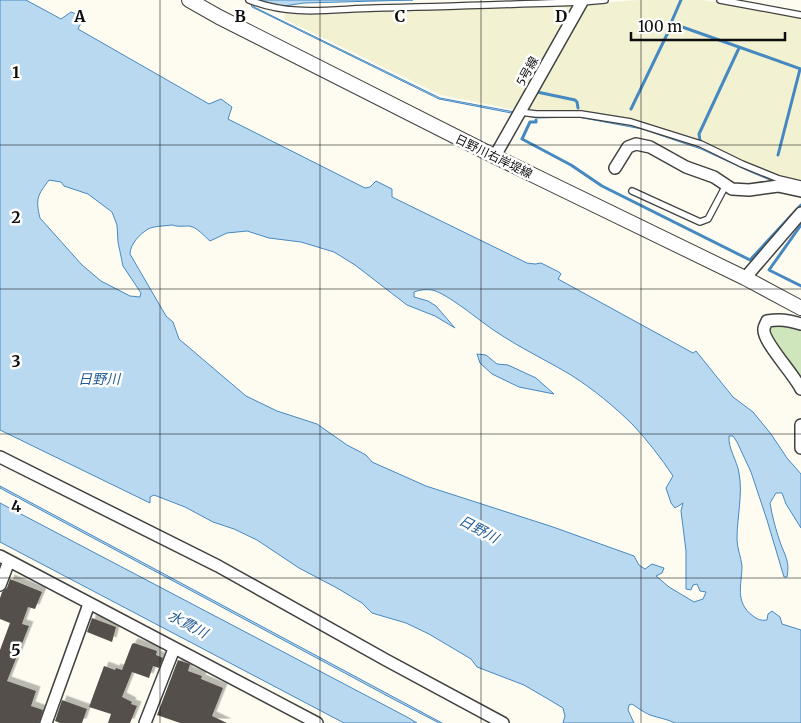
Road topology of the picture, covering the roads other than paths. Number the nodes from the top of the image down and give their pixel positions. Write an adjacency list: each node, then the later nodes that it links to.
1 (189, 0): 8 (street, 日野川右岸堤線)
2 (249, 0): 5 (lane)
3 (605, 0): 5 (lane)
4 (720, 0): 6 (lane)
5 (582, 1): 7 (street, 5号線)
6 (801, 15)
7 (520, 112): 8 (street, 5号線); 10 (lane)
8 (495, 156): 15 (street, 日野川右岸堤線)
9 (615, 168): 11 (street)
10 (801, 184)
11 (726, 185): 12 (lane); 13 (street)
12 (632, 191)
13 (801, 191)
14 (801, 213): 15 (street)
15 (744, 278): 16 (street, 日野川右岸堤線)
16 (801, 308)
17 (801, 324): 18 (street)
18 (801, 389)
19 (801, 425): 20 (street)
20 (801, 448)
21 (0, 457): 29 (street)
22 (4, 559): 23 (street); 24 (street)
23 (0, 585)
24 (89, 604): 25 (street); 27 (street)
25 (174, 649): 26 (street); 28 (street)
26 (149, 722)
27 (46, 723)
28 (317, 723)
29 (503, 723)

